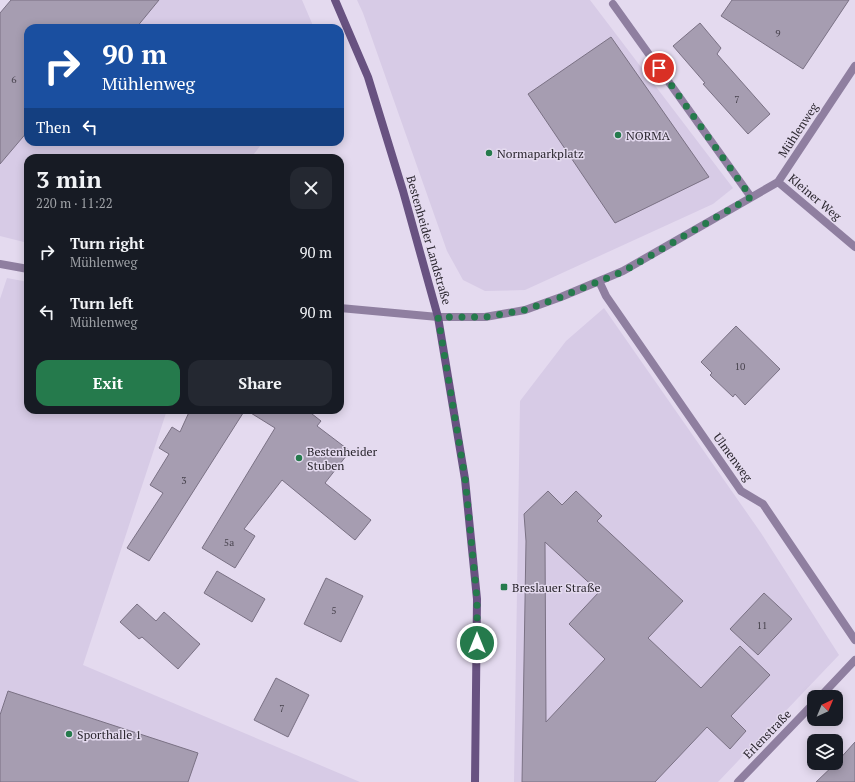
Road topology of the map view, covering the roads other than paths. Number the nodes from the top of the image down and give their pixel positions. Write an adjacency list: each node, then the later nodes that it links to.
1 (334, 0): 11 (main road, Bestenheider Landstraße)
2 (613, 4): 5 (street)
3 (855, 66): 4 (street, Mühlenweg)
4 (778, 182): 5 (street, Mühlenweg); 6 (street, Kleiner Weg)
5 (751, 197): 9 (street, Mühlenweg)
6 (855, 247)
7 (0, 264): 8 (street)
8 (24, 268)
9 (599, 281): 11 (street, Mühlenweg); 12 (street, Ulmenweg)
10 (344, 308): 11 (street)
11 (438, 317): 16 (main road, Bestenheider Landstraße)
12 (855, 640)
13 (855, 660): 14 (street)
14 (827, 690)
15 (807, 710): 17 (street, Erlenstraße)
16 (475, 782)
17 (738, 782)

